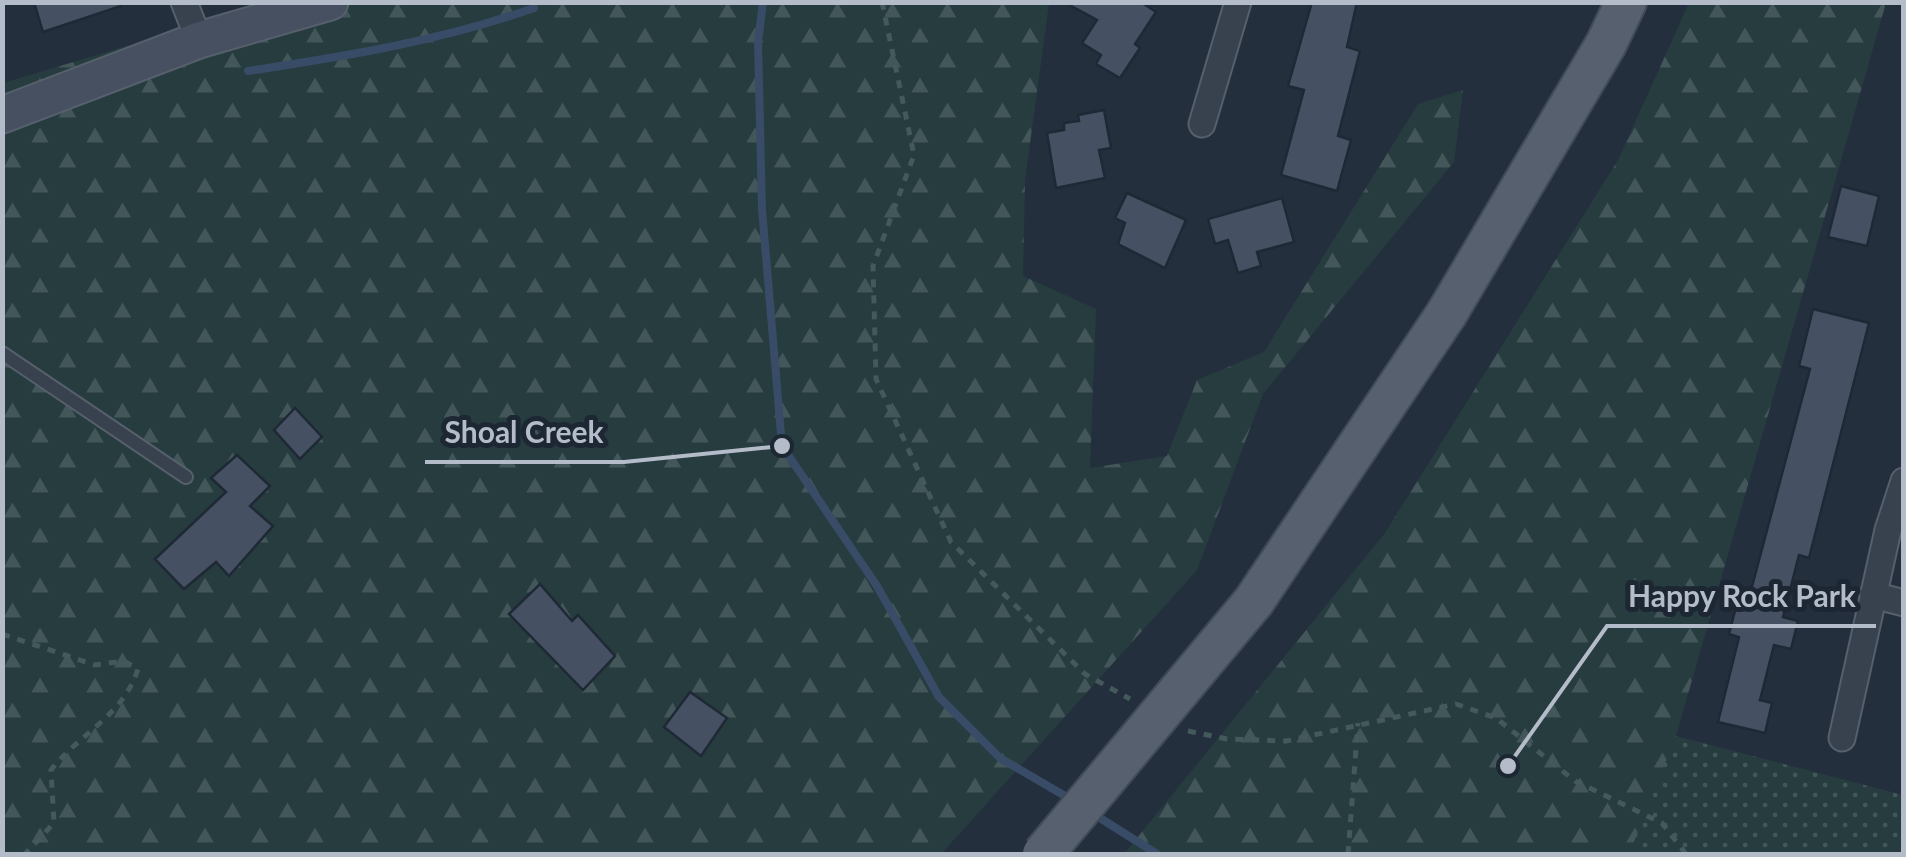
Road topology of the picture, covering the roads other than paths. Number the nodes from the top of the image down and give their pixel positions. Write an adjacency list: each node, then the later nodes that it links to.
1 (184, 2): 5 (street)
2 (330, 2): 5 (street)
3 (1238, 2): 7 (street)
4 (1626, 2): 14 (main road, bridge)
5 (199, 40): 6 (street)
6 (2, 116)
7 (1202, 124)
8 (2, 353): 9 (lane)
9 (186, 477)
10 (1904, 481): 11 (street)
11 (1873, 595): 12 (street); 13 (street)
12 (1904, 603)
13 (1842, 738)
14 (1043, 854)

